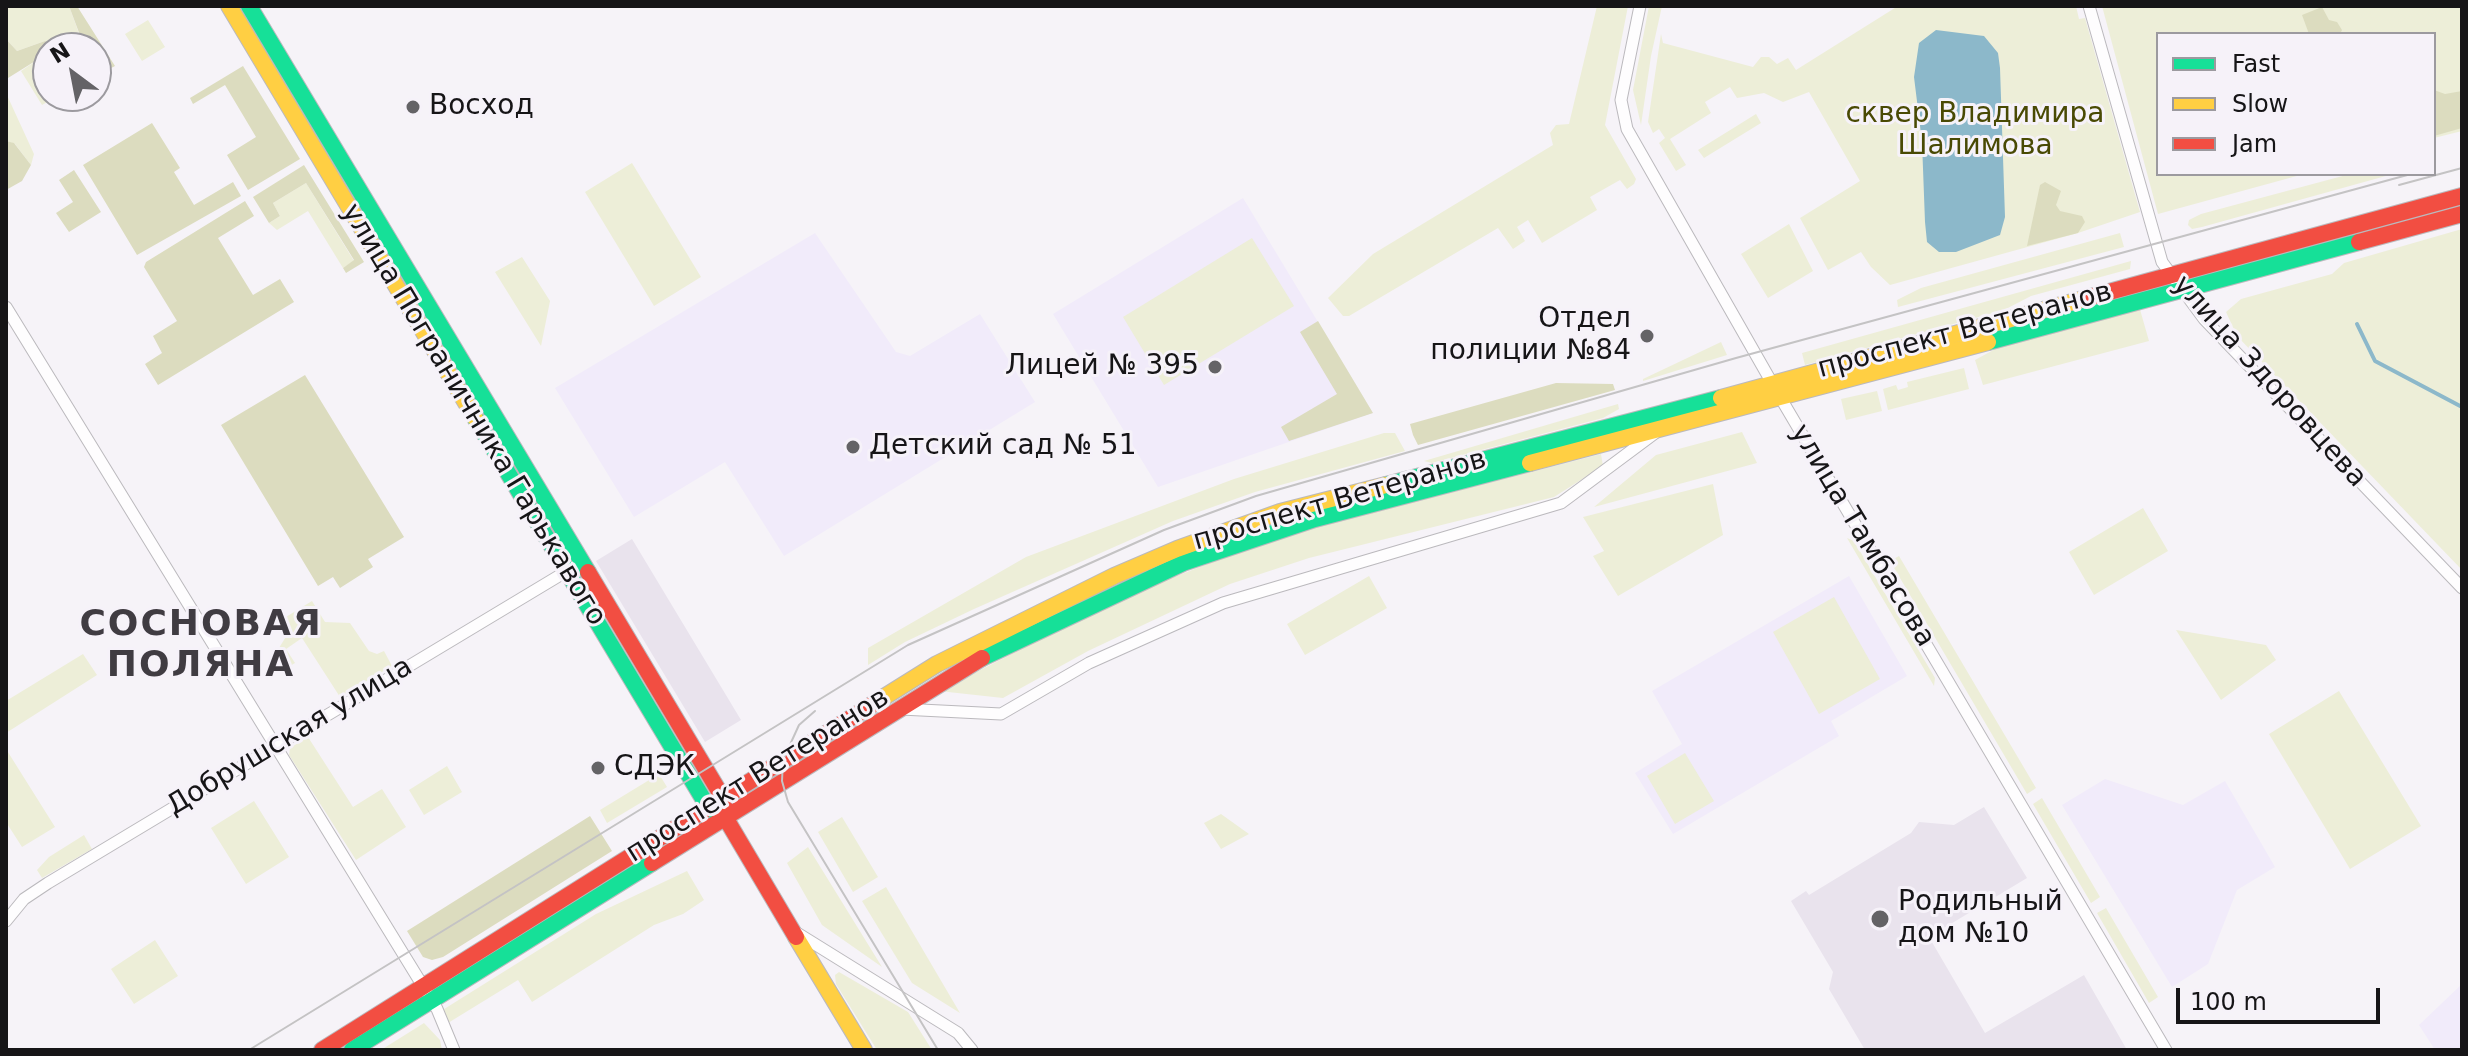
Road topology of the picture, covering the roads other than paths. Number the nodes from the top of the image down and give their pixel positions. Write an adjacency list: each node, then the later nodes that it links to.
1 (229, 6): 13 (main road, улица Пограничника Гарькавого)
2 (249, 6): 12 (main road, улица Пограничника Гарькавого)
3 (1640, 6): 10 (street, улица Тамбасова)
4 (2089, 6): 7 (street, улица Здоровцева)
5 (2462, 196): 7 (main road, проспект Ветеранов)
6 (2462, 214): 8 (main road, проспект Ветеранов)
7 (2170, 275): 8 (street, улица Здоровцева); 10 (main road, проспект Ветеранов)
8 (2181, 290): 10 (main road, проспект Ветеранов); 14 (street, улица Здоровцева)
9 (6, 307): 16 (street)
10 (1776, 390): 11 (main road, проспект Ветеранов); 17 (main road, проспект Ветеранов); 28 (street, улица Тамбасова)
11 (1659, 430): 15 (main road, проспект Ветеранов); 15 (street)
12 (582, 562): 13 (street, Добрушская улица); 17 (main road, улица Пограничника Гарькавого)
13 (567, 571): 16 (street, Добрушская улица); 18 (main road, улица Пограничника Гарькавого)
14 (2462, 588)
15 (896, 709): 19 (main road, проспект Ветеранов)
16 (277, 748): 20 (street, Добрушская улица); 22 (street)
17 (723, 798): 18 (main road, проспект Ветеранов); 19 (main road, улица Пограничника Гарькавого)
18 (708, 807): 19 (main road, улица Пограничника Гарькавого); 22 (main road, проспект Ветеранов)
19 (725, 817): 21 (main road, улица Пограничника Гарькавого); 22 (main road, проспект Ветеранов)
20 (6, 921)
21 (794, 932): 26 (main road, улица Пограничника Гарькавого); 27 (street)
22 (427, 994): 23 (main road, проспект Ветеранов); 24 (main road, проспект Ветеранов); 25 (street)
23 (322, 1050)
24 (352, 1050)
25 (454, 1050)
26 (864, 1050)
27 (972, 1050)
28 (2166, 1050)

